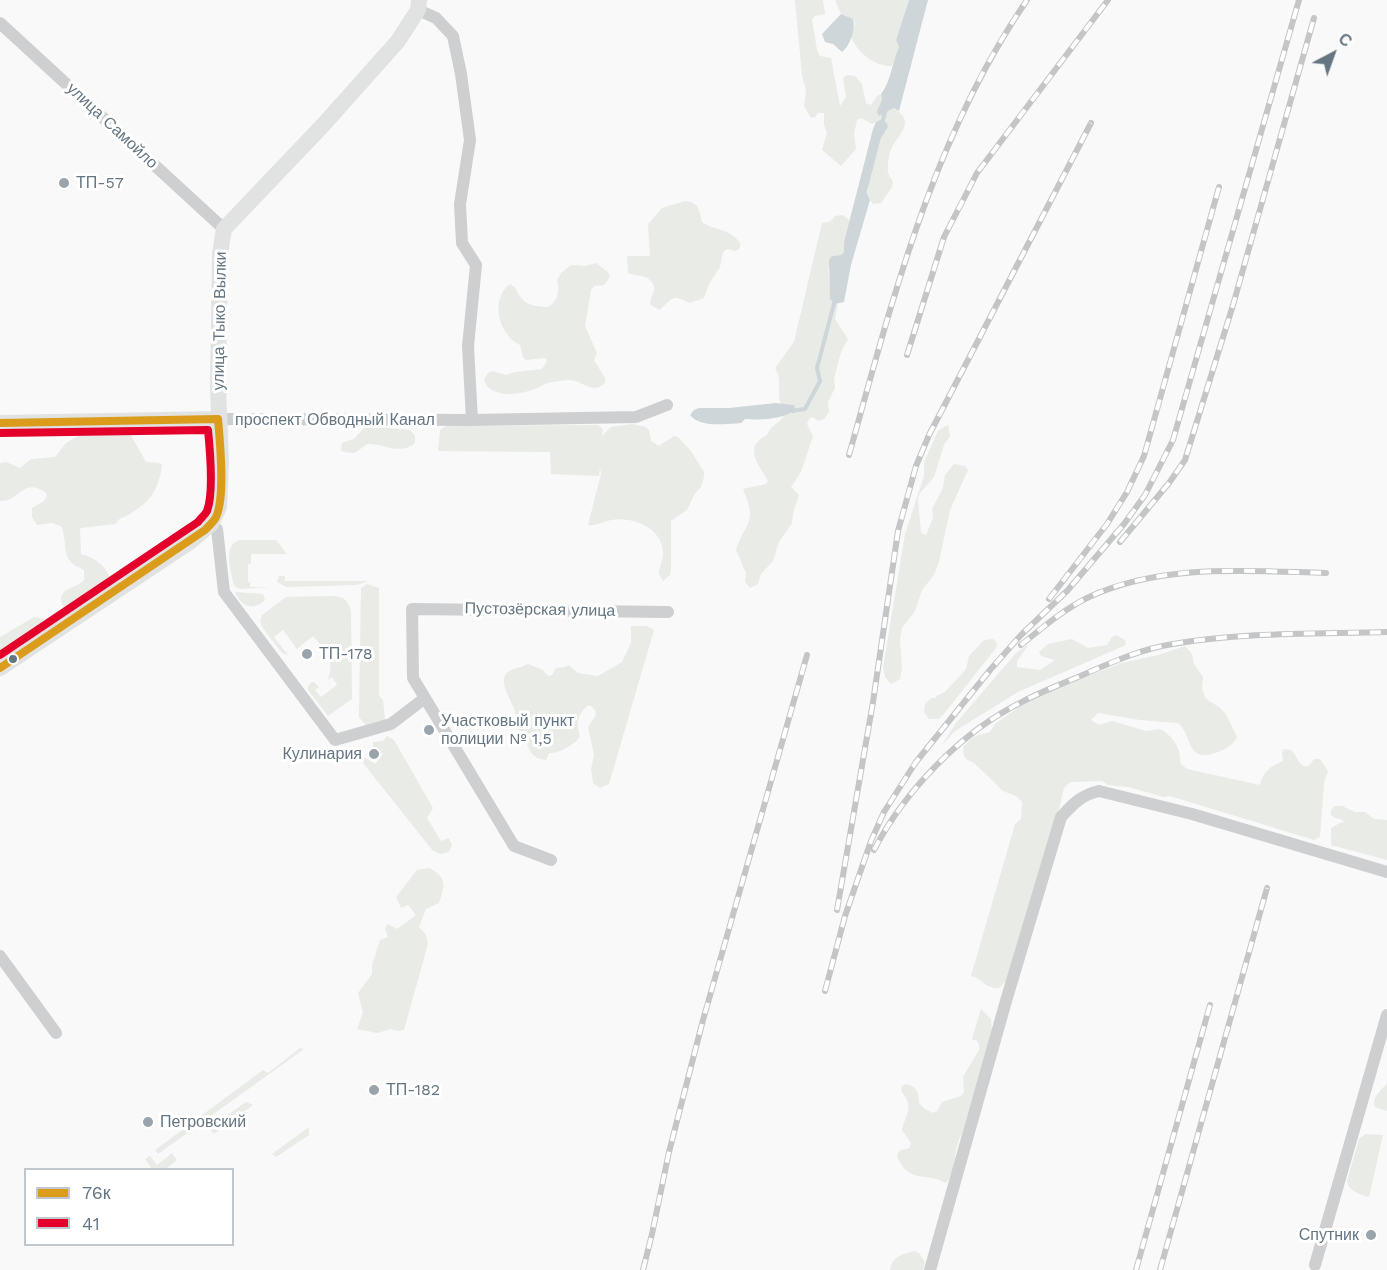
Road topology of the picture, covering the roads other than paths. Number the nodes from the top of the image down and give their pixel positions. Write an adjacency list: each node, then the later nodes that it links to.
1 (419, 5): 3 (street, улица Тыко Вылки); 6 (street)
2 (0, 23): 3 (street, улица Самойло)
3 (224, 229): 5 (street, улица Тыко Вылки)
4 (667, 405): 6 (street, проспект Обводный Канал)
5 (218, 419): 6 (street, проспект Обводный Канал); 7 (street, проспект Обводный Канал); 8 (street, улица Тыко Вылки)
6 (472, 420)
7 (0, 423)
8 (211, 524): 10 (street); 11 (street)
9 (668, 612): 11 (street, Пустозёрская улица)
10 (0, 668)
11 (425, 698): 12 (street)
12 (551, 860)
13 (1387, 872): 18 (street)
14 (0, 956): 16 (street)
15 (1387, 1015): 17 (street)
16 (56, 1033)
17 (1314, 1265)
18 (930, 1270)

